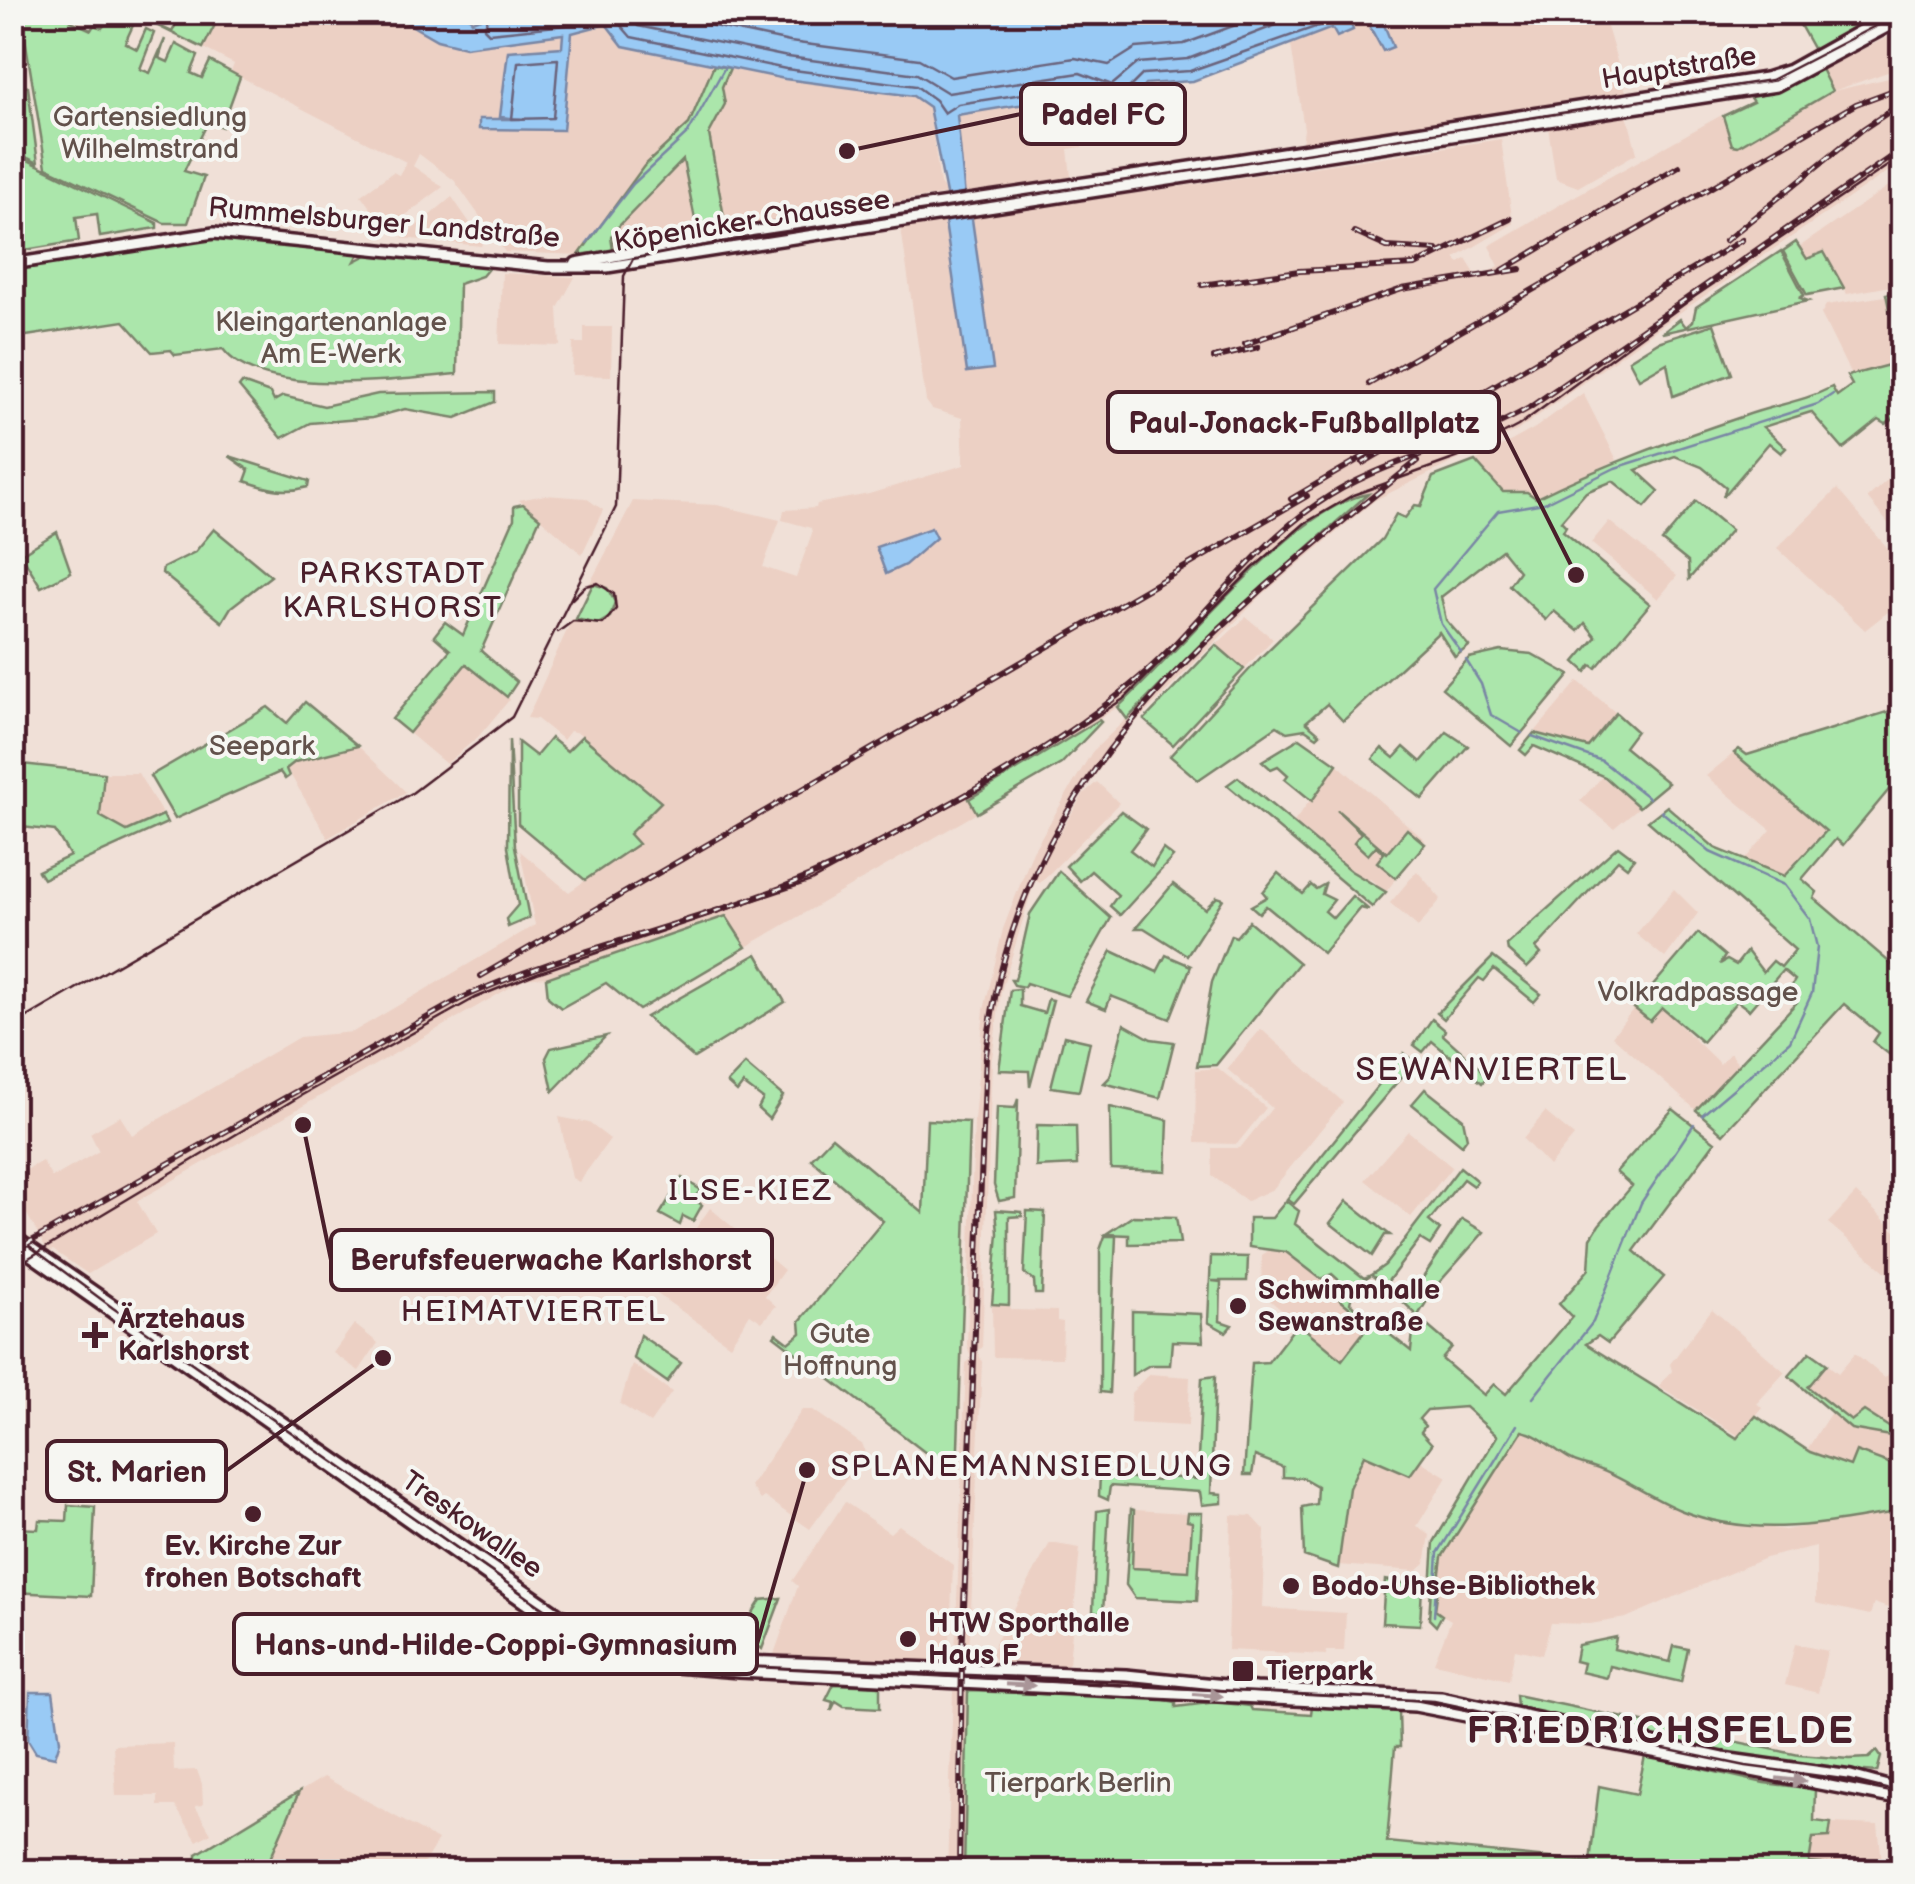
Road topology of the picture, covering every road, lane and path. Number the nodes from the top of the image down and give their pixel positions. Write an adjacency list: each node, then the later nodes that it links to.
1 (1894, 12): 3 (main road, Hauptstraße)
2 (1902, 19): 3 (main road, Hauptstraße)
3 (1576, 113): 4 (main road, Hauptstraße); 4 (main road, Hauptstraße)
4 (1176, 174): 6 (main road, Köpenicker Chaussee)
5 (12, 261): 6 (main road, Rummelsburger Landstraße)
6 (573, 266)
7 (12, 1239): 8 (main road, Treskowallee); 9 (main road, Treskowallee, one-way to 9)
8 (1902, 1790)
9 (1902, 1800)

